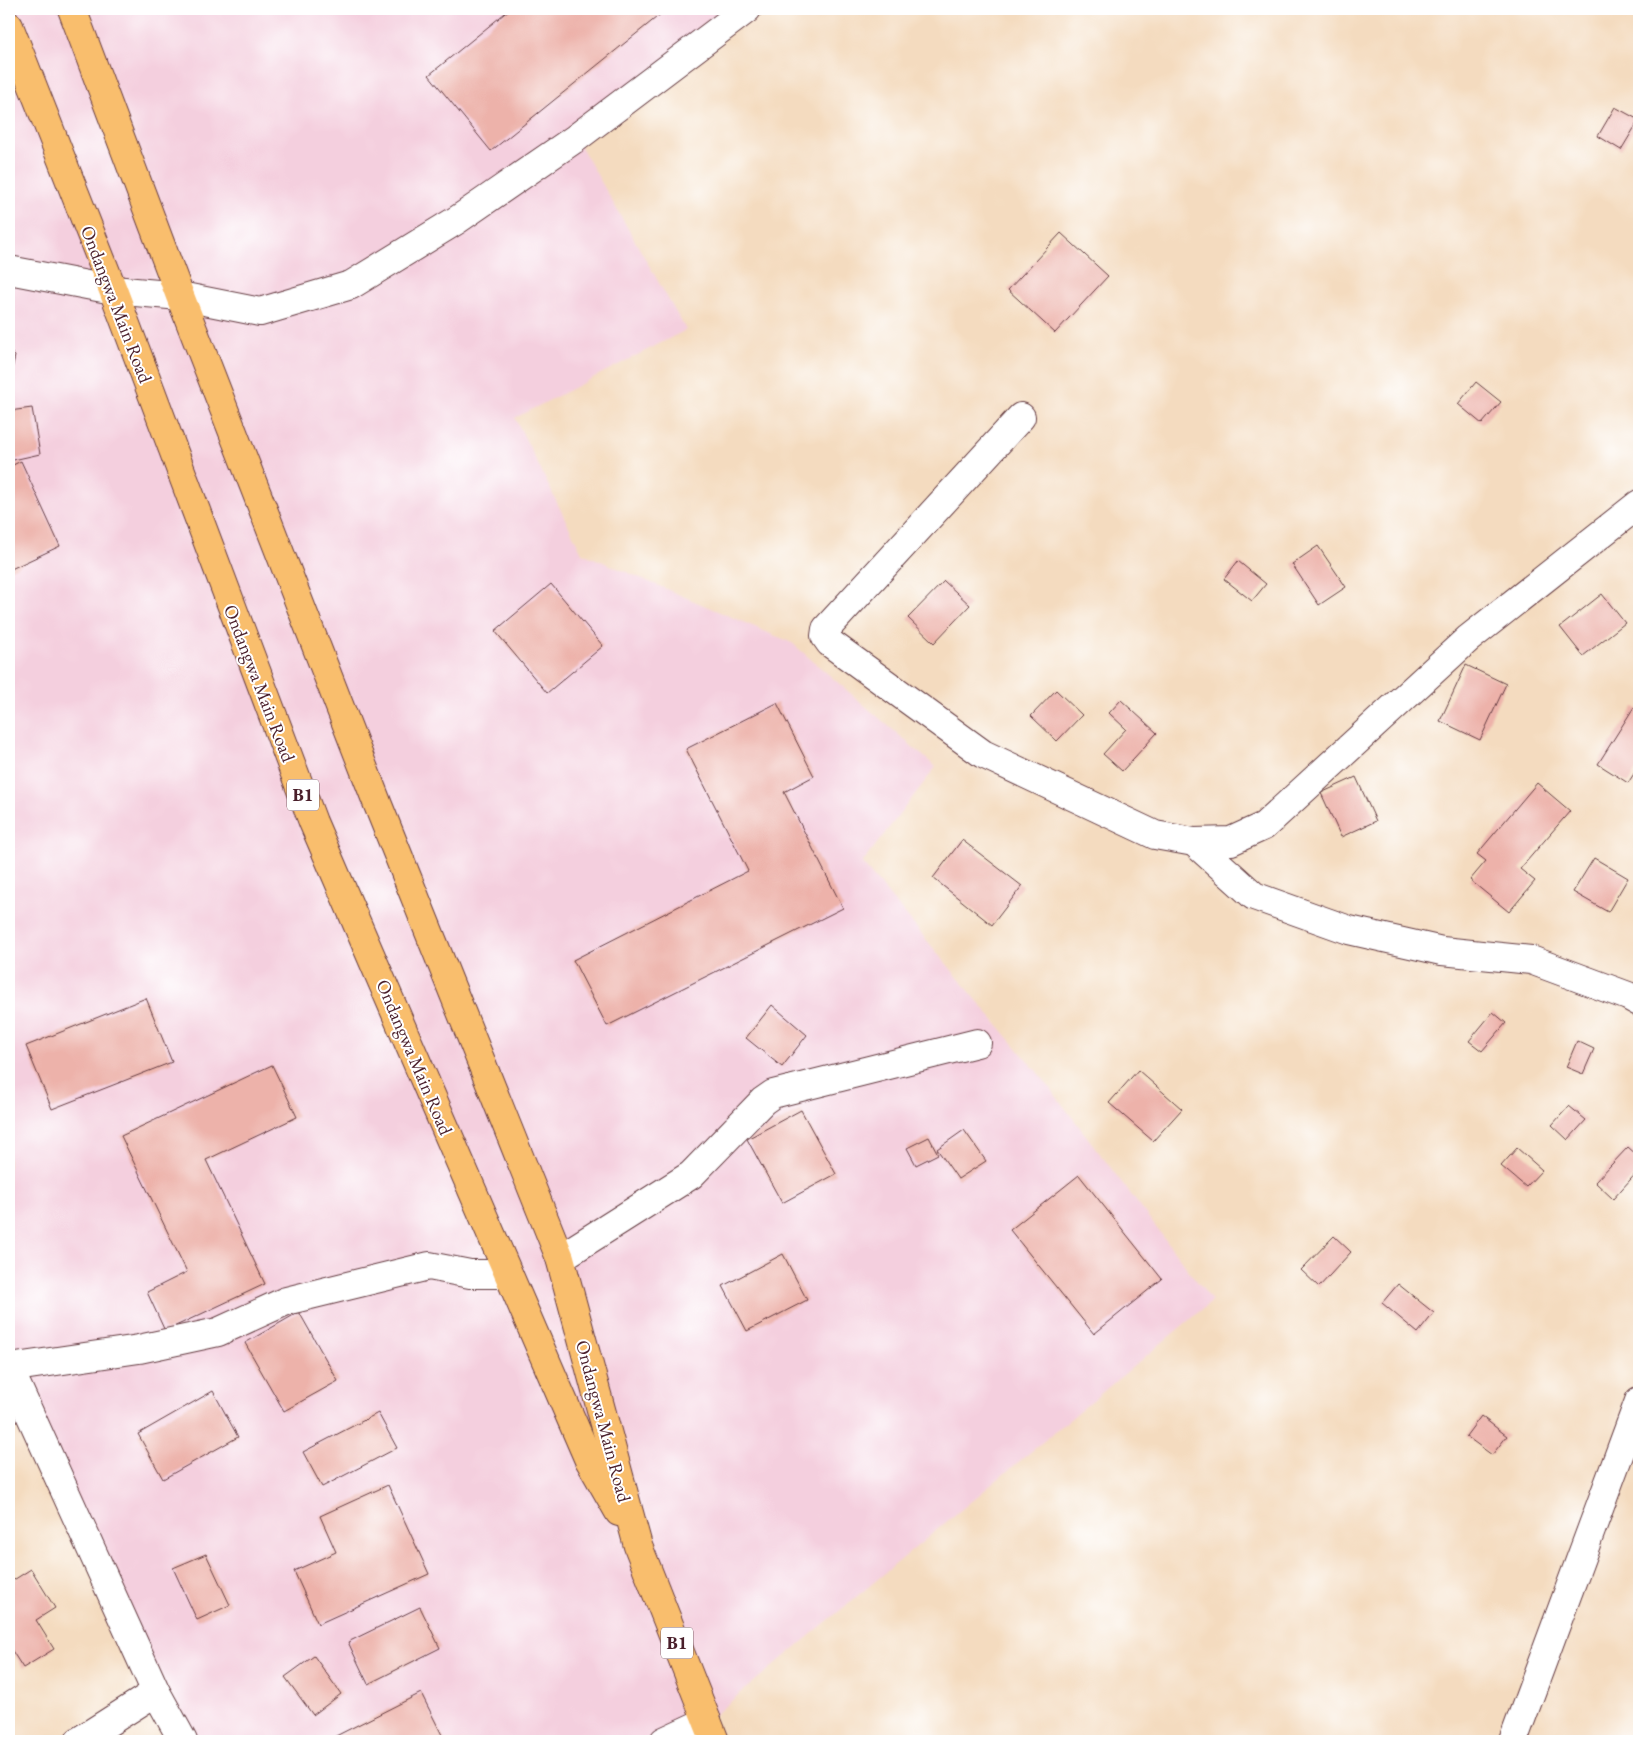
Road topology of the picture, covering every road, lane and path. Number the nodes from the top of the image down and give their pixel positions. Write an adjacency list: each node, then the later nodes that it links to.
1 (72, 9): 6 (main road, Ondangwa Main Road / B1)
2 (747, 9): 6 (street)
3 (9, 26): 5 (main road, Ondangwa Main Road / B1)
4 (9, 270): 5 (street)
5 (113, 290): 6 (street); 13 (main road, Ondangwa Main Road / B1)
6 (180, 296): 12 (main road, Ondangwa Main Road / B1)
7 (1021, 417): 9 (street)
8 (1639, 504): 9 (street)
9 (1194, 842): 10 (street)
10 (1639, 1002)
11 (977, 1043): 12 (street)
12 (560, 1258): 16 (main road, Ondangwa Main Road / B1)
13 (508, 1274): 14 (street); 16 (main road, Ondangwa Main Road / B1)
14 (11, 1381): 17 (street)
15 (1639, 1402): 22 (street)
16 (638, 1546): 18 (main road, Ondangwa Main Road / B1)
17 (156, 1692): 19 (street); 20 (street)
18 (711, 1731): 21 (street)
19 (80, 1741)
20 (183, 1741)
21 (664, 1741)
22 (1513, 1741)

